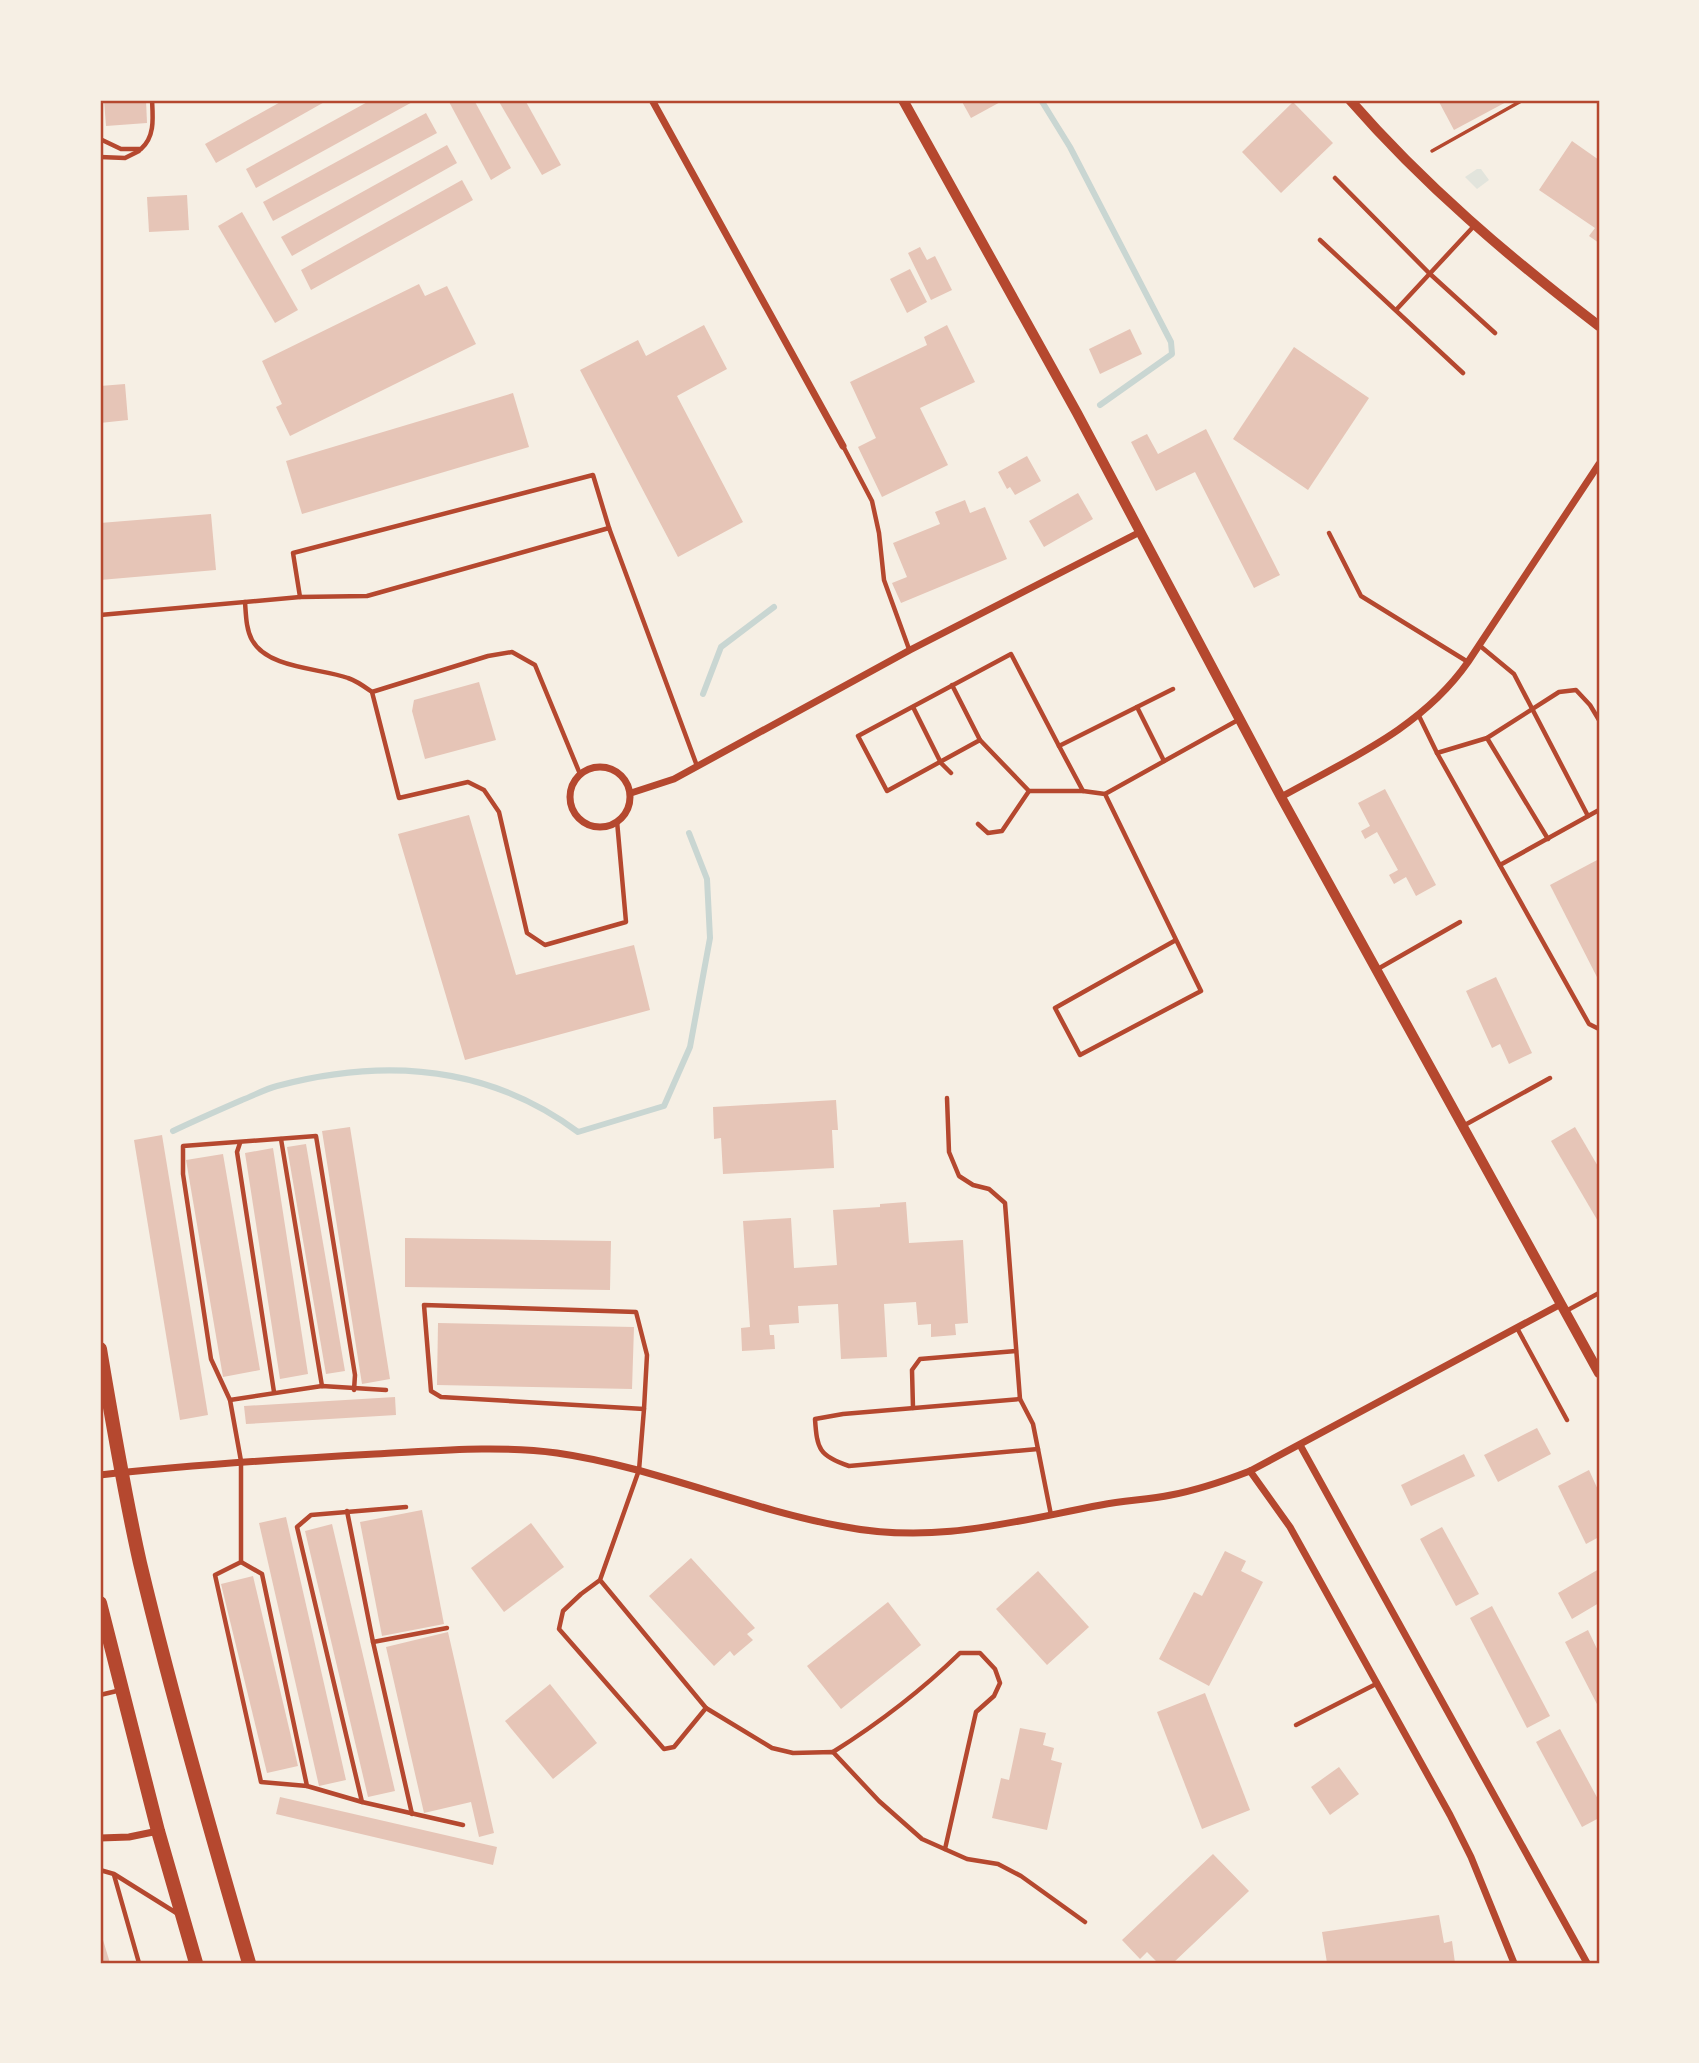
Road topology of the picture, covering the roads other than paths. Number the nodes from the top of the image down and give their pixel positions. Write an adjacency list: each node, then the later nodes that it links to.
1 (152, 100): 6 (lane)
2 (652, 100): 16 (street)
3 (903, 100): 19 (street)
4 (1350, 100): 9 (street)
5 (100, 139): 6 (lane)
6 (141, 149): 7 (lane)
7 (100, 157)
8 (1335, 178): 11 (lane)
9 (1474, 225): 11 (lane); 13 (street)
10 (1320, 240): 12 (lane)
11 (1429, 273): 12 (lane); 14 (lane)
12 (1396, 310): 15 (lane)
13 (1599, 326)
14 (1495, 333)
15 (1463, 373)
16 (843, 446): 25 (lane)
17 (1599, 464): 24 (street)
18 (609, 528): 21 (lane); 21 (lane); 42 (lane)
19 (1140, 531): 25 (street); 34 (street)
20 (1329, 533): 26 (lane)
21 (300, 597): 22 (lane)
22 (245, 603): 23 (lane); 29 (lane)
23 (100, 615)
24 (1479, 646): 26 (street); 32 (lane)
25 (910, 650): 42 (street)
26 (1468, 662): 33 (street)
27 (951, 685): 30 (lane); 37 (lane); 38 (lane)
28 (1173, 689): 31 (lane)
29 (372, 692): 43 (lane); 52 (lane)
30 (913, 707): 41 (lane); 41 (lane)
31 (1137, 707): 38 (lane); 40 (lane)
32 (1532, 707): 35 (lane); 36 (lane); 51 (lane)
33 (1419, 716): 39 (lane); 49 (street)
34 (1239, 720): 40 (lane); 49 (street)
35 (1599, 720)
36 (1487, 738): 39 (lane); 54 (lane)
37 (980, 740): 41 (lane); 45 (lane)
38 (1059, 746): 46 (lane)
39 (1437, 753): 55 (lane)
40 (1164, 761): 48 (lane)
41 (940, 763): 44 (lane)
42 (697, 766): 47 (street)
43 (580, 774): 47 (street); 52 (street)
44 (951, 774)
45 (1029, 791): 46 (lane); 53 (lane)
46 (1083, 791): 48 (lane)
47 (631, 793): 52 (street)
48 (1105, 794): 57 (lane)
49 (1281, 797): 58 (street)
50 (1599, 810): 51 (lane)
51 (1588, 816): 54 (lane)
52 (617, 821)
53 (978, 824)
54 (1548, 839): 55 (lane)
55 (1500, 865): 59 (lane)
56 (1460, 922): 58 (lane)
57 (1176, 940): 57 (lane)
58 (1376, 970): 62 (street)
59 (1599, 1029)
60 (1550, 1077): 62 (lane)
61 (947, 1098): 69 (lane)
62 (1463, 1126): 66 (street)
63 (281, 1139): 64 (lane); 71 (lane); 72 (lane)
64 (240, 1143): 74 (lane); 76 (lane)
65 (1599, 1293): 66 (lane)
66 (1563, 1308): 67 (street); 70 (street)
67 (1517, 1328): 79 (lane); 80 (street)
68 (100, 1349): 85 (main road)
69 (1016, 1351): 75 (lane); 77 (lane)
70 (1599, 1373)
71 (322, 1386): 72 (lane); 74 (lane)
72 (354, 1390): 73 (lane)
73 (386, 1390)
74 (275, 1392): 76 (lane)
75 (1020, 1399): 77 (lane); 81 (lane)
76 (230, 1400): 82 (lane)
77 (913, 1408): 81 (lane)
78 (645, 1409): 78 (lane); 83 (lane)
79 (1567, 1420)
80 (1300, 1445): 84 (street); 116 (street)
81 (1038, 1449): 89 (lane)
82 (241, 1461): 83 (street); 85 (street); 90 (lane)
83 (639, 1470): 89 (street); 91 (lane)
84 (1250, 1471): 89 (street); 95 (street)
85 (121, 1472): 86 (street); 114 (main road)
86 (100, 1475)
87 (406, 1507): 88 (lane)
88 (347, 1510): 94 (lane); 102 (lane)
89 (1051, 1516)
90 (241, 1562): 101 (lane); 101 (lane)
91 (600, 1580): 98 (lane); 98 (lane)
92 (100, 1611): 96 (main road)
93 (447, 1628): 94 (lane)
94 (373, 1642): 103 (lane)
95 (1377, 1684): 99 (lane); 115 (street)
96 (122, 1689): 97 (lane); 105 (main road)
97 (100, 1695)
98 (706, 1708): 100 (lane)
99 (1296, 1725)
100 (833, 1752): 107 (lane); 107 (lane)
101 (307, 1786): 102 (lane)
102 (362, 1802): 103 (lane)
103 (412, 1814): 104 (lane)
104 (463, 1825)
105 (158, 1831): 106 (street); 110 (main road)
106 (100, 1838)
107 (945, 1849): 111 (lane)
108 (100, 1870): 109 (lane)
109 (114, 1874): 110 (lane); 112 (lane)
110 (182, 1916): 113 (main road)
111 (1085, 1922)
112 (139, 1963)
113 (195, 1963)
114 (249, 1963)
115 (1514, 1963)
116 (1587, 1963)

